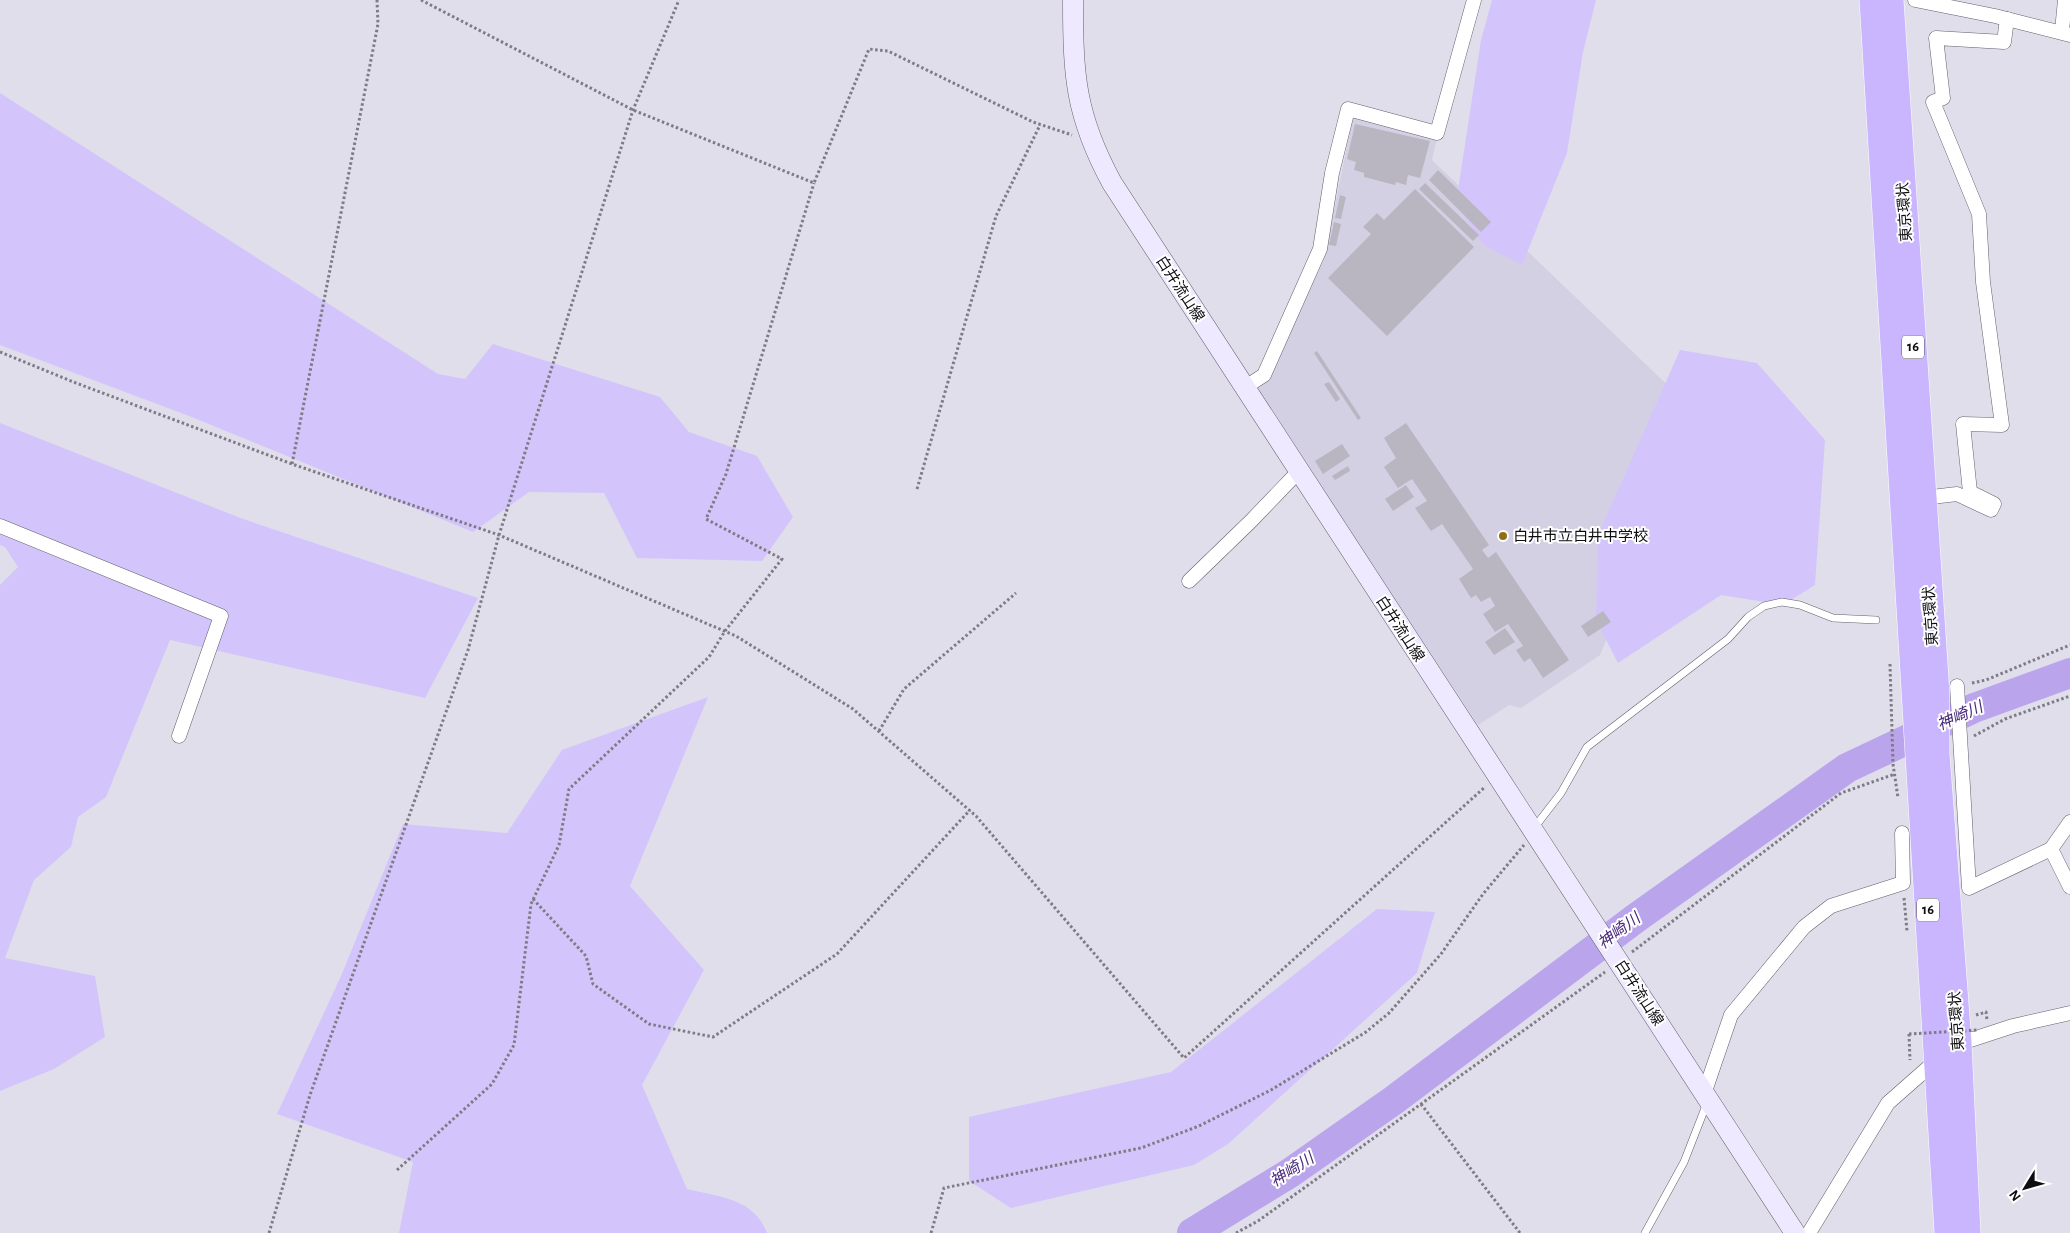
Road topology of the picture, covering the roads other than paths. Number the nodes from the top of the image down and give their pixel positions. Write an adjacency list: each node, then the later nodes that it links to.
1 (1073, 0): 9 (main road, 白井流山線)
2 (1474, 0): 9 (street)
3 (1872, 0): 15 (highway, 東京環状 / 16)
4 (1891, 0): 11 (highway, 東京環状 / 16)
5 (1915, 0): 7 (street)
6 (2066, 0): 8 (street)
7 (2007, 19): 8 (street); 11 (street)
8 (2066, 33)
9 (1244, 388): 10 (main road, 白井流山線)
10 (1299, 471): 13 (street); 19 (main road, 白井流山線)
11 (1923, 498): 15 (highway, 東京環状 / 16)
12 (0, 526): 16 (street)
13 (1189, 580)
14 (1876, 620): 19 (lane)
15 (1937, 693): 17 (highway, 東京環状 / 16); 21 (street)
16 (179, 736)
17 (1928, 757): 24 (highway, 東京環状 / 16); 25 (highway, 東京環状 / 16)
18 (2070, 822): 21 (street)
19 (1533, 832): 26 (main road, 白井流山線)
20 (1902, 833): 26 (street)
21 (2051, 849): 22 (street)
22 (2070, 887)
23 (2070, 1013): 24 (street)
24 (1968, 1036): 25 (street); 31 (highway, 東京環状 / 16)
25 (1936, 1060): 29 (street); 30 (highway, 東京環状 / 16)
26 (1706, 1097): 27 (lane); 28 (main road, 白井流山線)
27 (1645, 1233)
28 (1795, 1233)
29 (1808, 1233)
30 (1948, 1233)
31 (1968, 1233)

